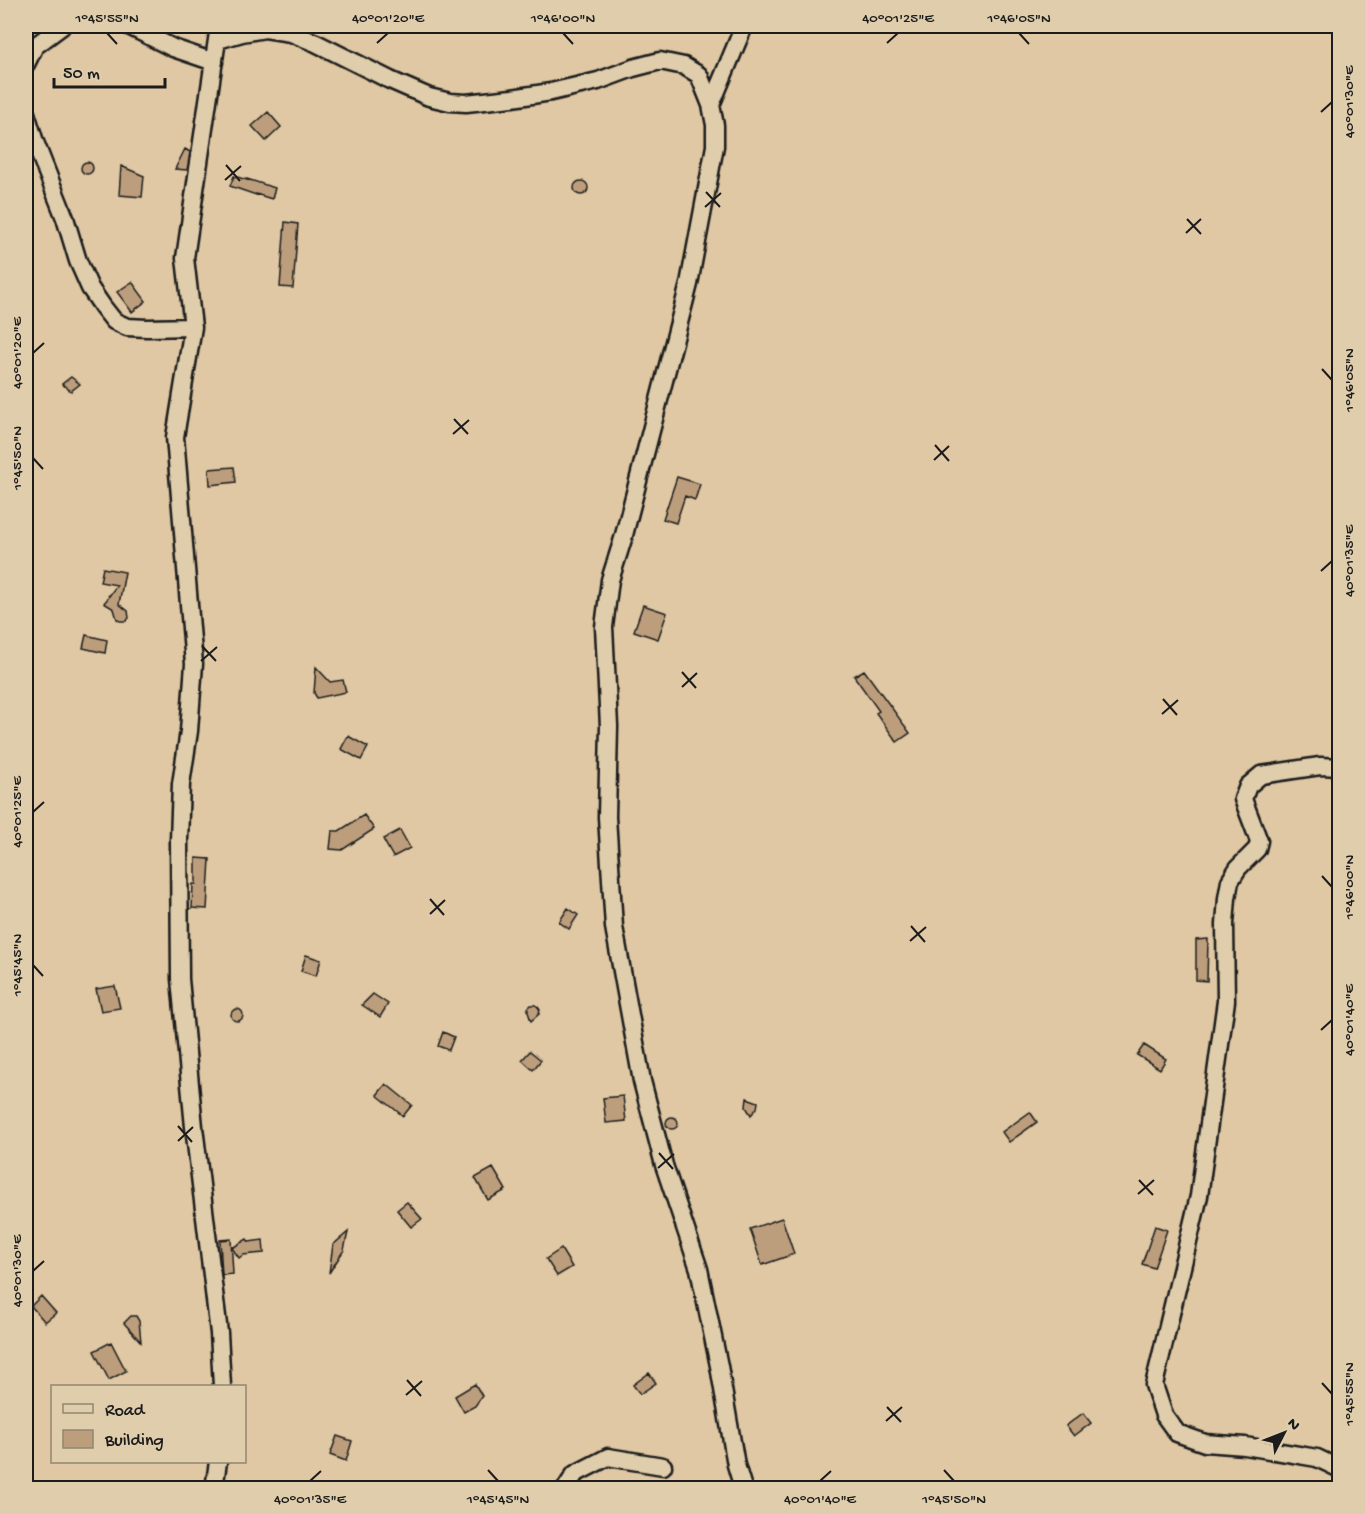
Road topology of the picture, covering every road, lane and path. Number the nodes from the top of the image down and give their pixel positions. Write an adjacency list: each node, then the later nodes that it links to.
1 (62, 26): 6 (street)
2 (129, 26): 5 (street)
3 (744, 26): 7 (street)
4 (219, 33): 5 (street); 7 (street)
5 (214, 62): 9 (street)
6 (26, 64)
7 (711, 105): 17 (street)
8 (26, 112): 9 (street)
9 (193, 327): 11 (street)
10 (1340, 767): 14 (street)
11 (222, 1385)
12 (218, 1463): 15 (street)
13 (663, 1466): 16 (street)
14 (1340, 1469)
15 (214, 1488)
16 (566, 1488)
17 (743, 1488)

